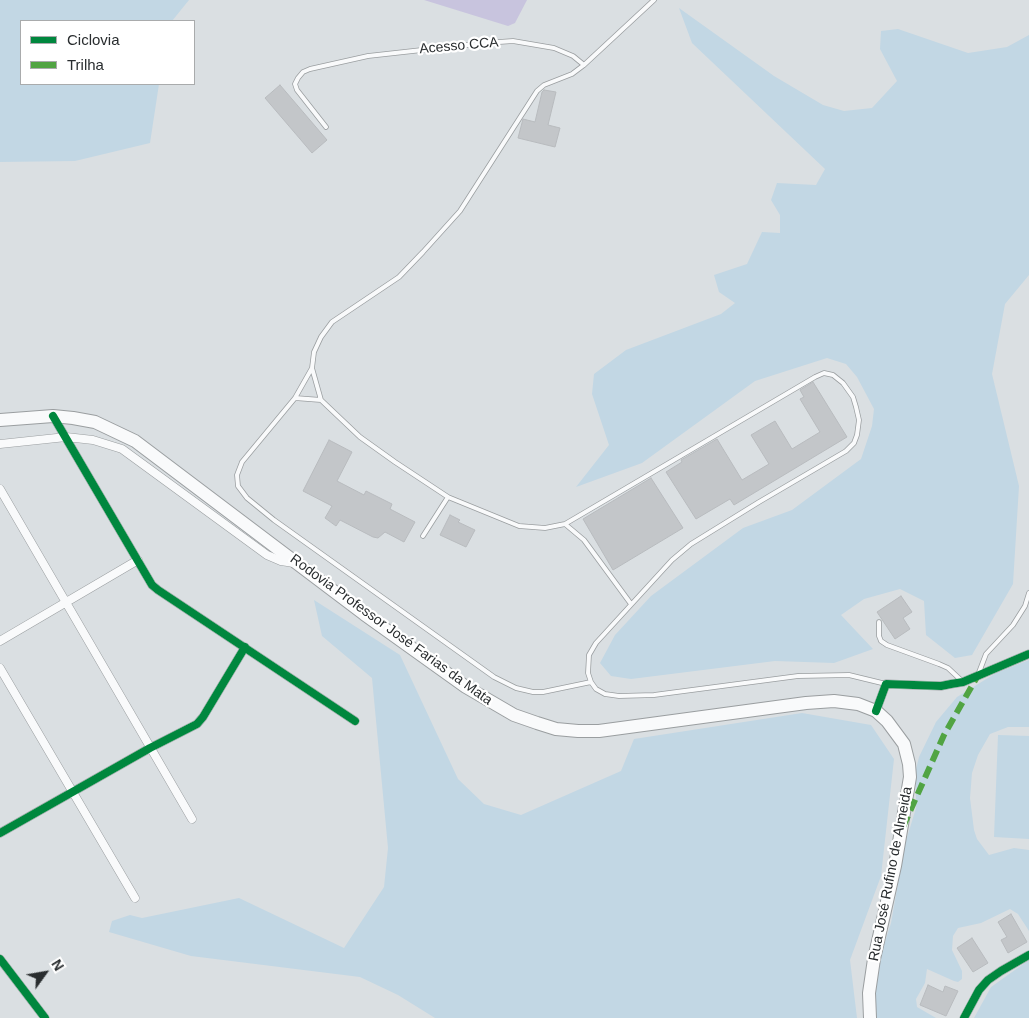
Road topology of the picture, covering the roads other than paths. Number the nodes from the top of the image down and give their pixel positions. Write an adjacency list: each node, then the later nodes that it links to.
1 (654, 0): 2 (lane)
2 (584, 65): 3 (lane, Acesso CCA); 4 (lane)
3 (326, 127)
4 (312, 368): 5 (lane); 6 (lane)
5 (295, 398): 6 (lane); 26 (lane)
6 (321, 400): 12 (lane)
7 (53, 416): 8 (main road, Rodovia Professor José Farias da Mata); 9 (street); 16 (main road, Rodovia Professor José Farias da Mata)
8 (0, 420)
9 (66, 437): 10 (street); 15 (street); 16 (street)
10 (0, 444)
11 (0, 489): 18 (street)
12 (448, 497): 13 (lane); 14 (lane)
13 (565, 524): 19 (lane); 19 (lane)
14 (423, 536)
15 (138, 560): 18 (street); 22 (street)
16 (298, 564): 29 (main road, Rodovia Professor José Farias da Mata)
17 (1029, 593): 25 (lane)
18 (66, 603): 21 (street); 31 (street)
19 (631, 604): 26 (lane)
20 (879, 622): 27 (lane)
21 (0, 642)
22 (245, 647): 30 (street); 31 (street)
23 (1029, 654): 25 (street)
24 (0, 668): 32 (street)
25 (978, 676): 27 (street)
26 (591, 682): 28 (lane)
27 (962, 682): 28 (street)
28 (886, 684): 29 (street)
29 (876, 711): 39 (main road, Rua José Rufino de Almeida)
30 (355, 721)
31 (150, 748): 32 (street); 33 (street)
32 (73, 792): 34 (street); 35 (street)
33 (192, 819)
34 (0, 833)
35 (135, 898)
36 (1029, 955): 40 (street)
37 (0, 959): 38 (street)
38 (45, 1018)
39 (870, 1018)
40 (964, 1018)

